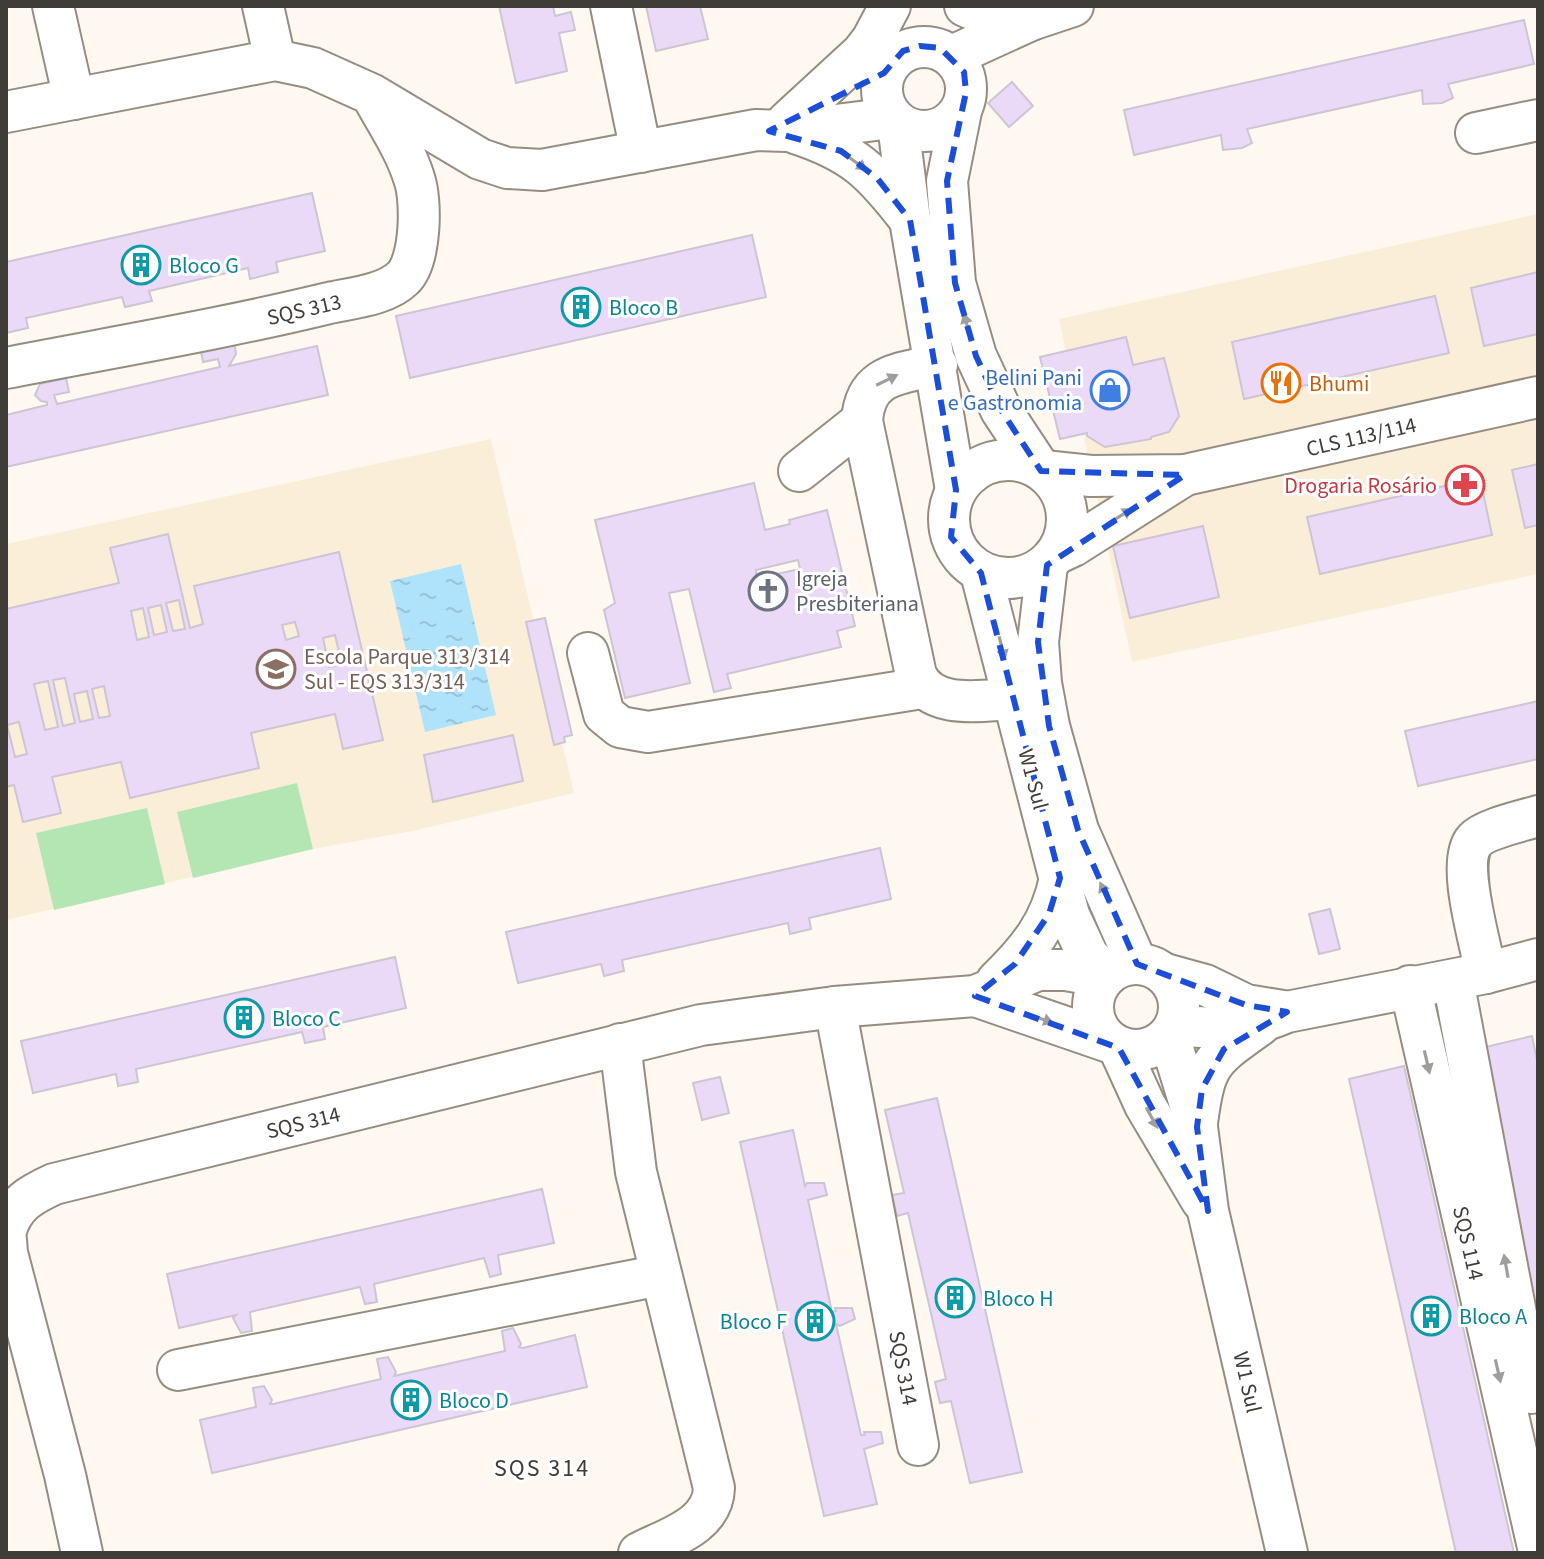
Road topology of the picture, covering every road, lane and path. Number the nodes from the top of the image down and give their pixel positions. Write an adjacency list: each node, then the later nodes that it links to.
1 (53, 6): 12 (street)
2 (263, 6): 9 (street)
3 (611, 6): 18 (street)
4 (890, 6): 16 (street)
5 (903, 6): 10 (street)
6 (938, 6): 10 (street)
7 (965, 6): 8 (street)
8 (1050, 14): 10 (street)
9 (275, 60): 11 (street); 12 (street)
10 (934, 72): 15 (street); 15 (street); 16 (street); 24 (street, one-way to 10)
11 (371, 94): 18 (street); 21 (street, SQS 313)
12 (74, 99): 13 (street)
13 (6, 112)
14 (1538, 120): 17 (street)
15 (895, 121): 16 (street); 19 (street)
16 (781, 128): 18 (street); 19 (street, one-way to 19)
17 (1476, 133)
18 (641, 152)
19 (910, 220): 20 (street)
20 (937, 365): 23 (street, one-way to 20); 27 (street)
21 (6, 368)
22 (1538, 397): 26 (street, CLS 113/114)
23 (862, 421): 25 (street); 31 (street)
24 (1042, 470): 26 (street, CLS 113/114); 27 (street); 28 (street)
25 (799, 471)
26 (1185, 475): 28 (street, CLS 113/114, one-way to 26)
27 (956, 490): 29 (street)
28 (1052, 559): 29 (street); 36 (street, W1 Sul, one-way to 28)
29 (981, 573): 32 (street, W1 Sul, one-way to 32)
30 (588, 653): 31 (street)
31 (922, 688): 32 (street)
32 (1014, 699): 34 (street, W1 Sul)
33 (1538, 816): 37 (street, SQS 114)
34 (1060, 878): 36 (street, W1 Sul); 39 (street)
35 (1538, 959): 37 (street)
36 (1128, 973): 39 (street, SQS 314); 41 (street); 42 (street); 44 (street)
37 (1470, 976): 38 (street); 51 (street, SQS 114, one-way to 37)
38 (1410, 986): 41 (street); 53 (street, SQS 114, one-way to 53)
39 (980, 994): 40 (street, SQS 314); 44 (street, SQS 314, one-way to 44)
40 (835, 1007): 43 (street, SQS 314); 52 (street, SQS 314)
41 (1274, 1018): 42 (street); 45 (street)
42 (1172, 1030): 44 (street); 45 (street, W1 Sul)
43 (620, 1044): 47 (street, SQS 314); 49 (street)
44 (1114, 1045): 46 (street, W1 Sul, one-way to 46)
45 (1197, 1127): 46 (street, W1 Sul)
46 (1208, 1211): 56 (street, W1 Sul)
47 (6, 1230)
48 (6, 1240): 54 (street)
49 (661, 1275): 50 (street); 55 (street)
50 (178, 1370)
51 (1538, 1424)
52 (918, 1445)
53 (1538, 1547)
54 (82, 1553)
55 (639, 1553)
56 (1287, 1553)

